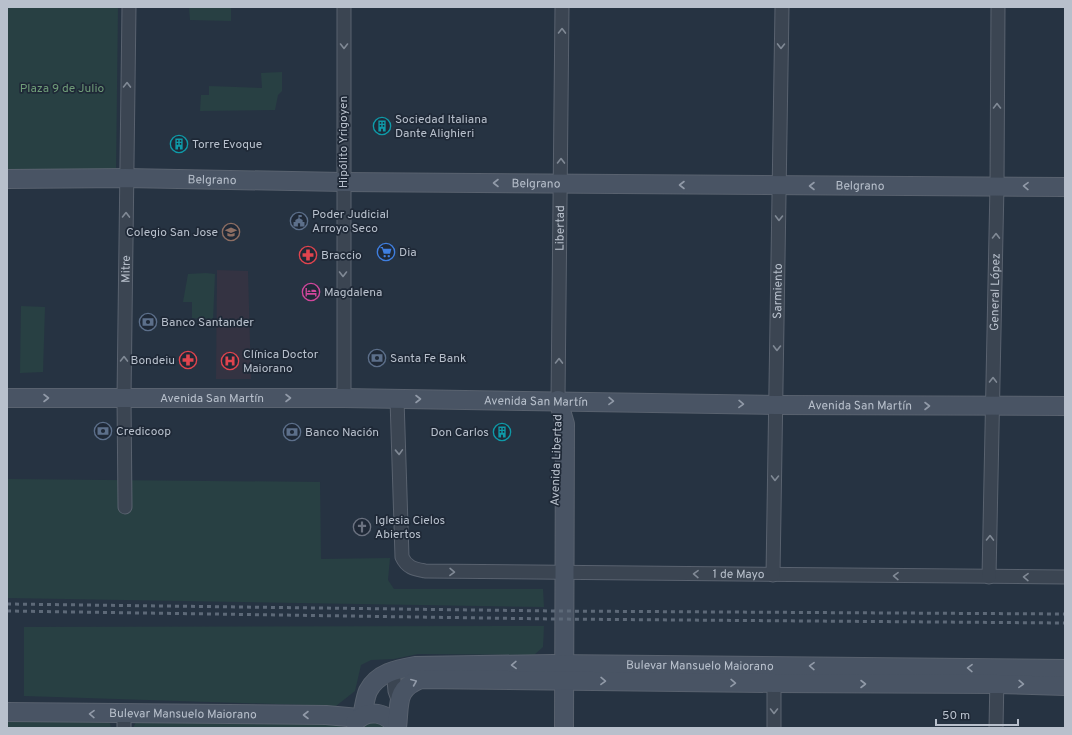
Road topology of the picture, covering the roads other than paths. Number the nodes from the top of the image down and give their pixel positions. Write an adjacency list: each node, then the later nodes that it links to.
1 (129, 7): 6 (street, Mitre, one-way to 1)
2 (344, 7): 8 (street, Hipólito Yrigoyen, one-way to 8)
3 (562, 7): 9 (street, Libertad, one-way to 3)
4 (782, 7): 10 (street, Sarmiento, one-way to 10)
5 (998, 7): 11 (street, General López, one-way to 5)
6 (126, 178): 7 (street, Belgrano); 8 (street, Belgrano); 14 (street, Mitre, one-way to 6)
7 (7, 180)
8 (343, 182): 9 (street, Belgrano, one-way to 8); 15 (street, Hipólito Yrigoyen, one-way to 15)
9 (560, 184): 10 (street, Belgrano, one-way to 9); 17 (street, Libertad, one-way to 9)
10 (779, 186): 11 (street, Belgrano, one-way to 10); 18 (street, Sarmiento, one-way to 18)
11 (997, 186): 12 (street, Belgrano, one-way to 11); 20 (street, General López, one-way to 11)
12 (1065, 186)
13 (7, 398): 14 (street, Avenida San Martín, one-way to 14)
14 (124, 398): 15 (street, Avenida San Martín, one-way to 15); 21 (street, Mitre)
15 (344, 398): 16 (street, Avenida San Martín)
16 (397, 399): 17 (street, Avenida San Martín, one-way to 17); 22 (street, 1 de Mayo, one-way to 22)
17 (558, 400): 18 (street, Avenida San Martín, one-way to 18); 22 (street, Avenida Libertad)
18 (776, 405): 20 (street, Avenida San Martín, one-way to 20); 23 (street, Sarmiento, one-way to 23)
19 (1065, 406): 20 (street, Avenida San Martín)
20 (992, 407): 24 (street, General López, one-way to 20)
21 (125, 507)
22 (559, 572): 23 (street, 1 de Mayo, one-way to 22); 28 (street, Avenida Libertad)
23 (773, 575): 24 (street, 1 de Mayo, one-way to 23)
24 (989, 577): 25 (street, 1 de Mayo, one-way to 24)
25 (1065, 577)
26 (1065, 669): 30 (street, Bulevar Mansuelo Maiorano)
27 (393, 670): 28 (street, Bulevar Mansuelo Maiorano, one-way to 27); 32 (street, Bulevar Mansuelo Maiorano); 33 (street)
28 (559, 672): 29 (street, Bulevar Mansuelo Maiorano); 33 (street, Bulevar Mansuelo Maiorano, one-way to 28); 39 (street, Avenida Libertad); 40 (street, Avenida Libertad)
29 (774, 675): 30 (street, Bulevar Mansuelo Maiorano); 41 (street, one-way to 41)
30 (997, 676): 31 (street, Bulevar Mansuelo Maiorano, one-way to 31); 42 (street)
31 (1065, 686)
32 (368, 691): 35 (street, Bulevar Mansuelo Maiorano); 37 (street)
33 (400, 705): 38 (street, Bulevar Mansuelo Maiorano)
34 (7, 712): 36 (street, Bulevar Mansuelo Maiorano, one-way to 34)
35 (335, 715): 36 (street, Bulevar Mansuelo Maiorano, one-way to 36); 37 (street, Bulevar Mansuelo Maiorano)
36 (124, 721)
37 (357, 721): 38 (street, Bulevar Mansuelo Maiorano)
38 (397, 728)
39 (552, 728)
40 (564, 728)
41 (774, 728)
42 (996, 728)

